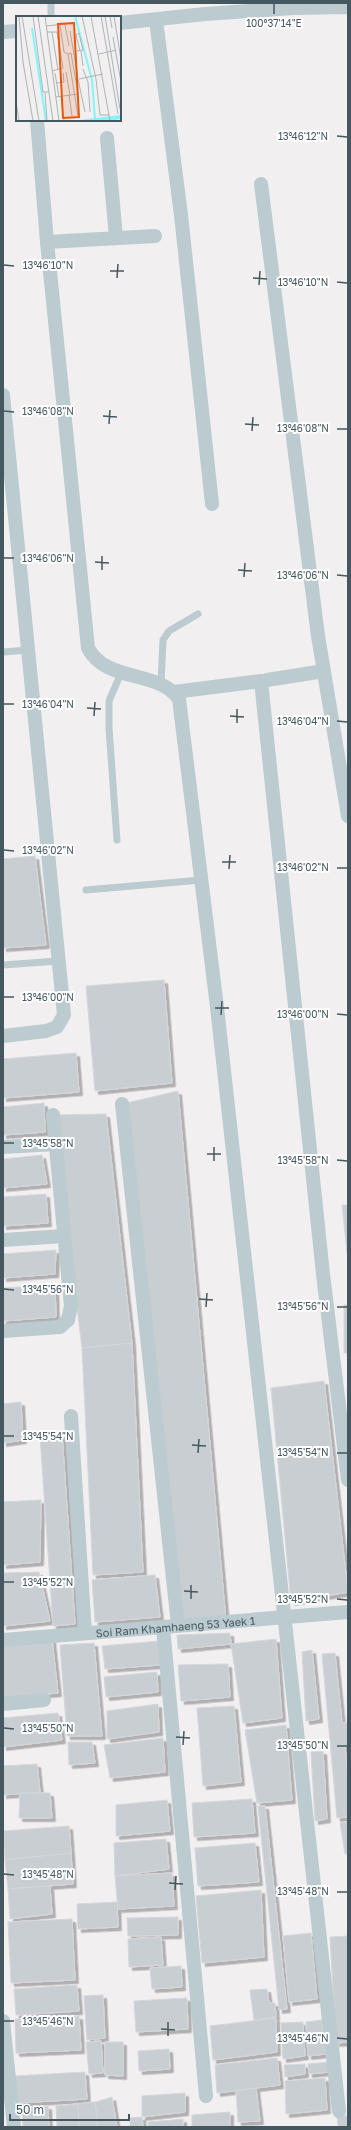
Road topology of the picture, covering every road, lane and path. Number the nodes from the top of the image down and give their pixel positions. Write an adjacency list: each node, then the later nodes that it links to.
1 (51, 3): 4 (lane)
2 (348, 7): 3 (street)
3 (205, 8): 5 (street)
4 (52, 16)
5 (156, 20): 6 (street); 17 (street)
6 (121, 23)
7 (16, 31): 8 (street)
8 (3, 32)
9 (37, 121): 14 (street)
10 (107, 138): 13 (street)
11 (261, 184): 21 (street)
12 (155, 236): 13 (street)
13 (116, 237): 14 (street)
14 (47, 242): 22 (street)
15 (3, 395): 16 (street)
16 (7, 469): 19 (street)
17 (212, 504)
18 (198, 614): 24 (lane)
19 (28, 650): 20 (lane); 30 (street)
20 (3, 652)
21 (324, 671): 23 (street); 26 (street)
22 (121, 673): 24 (street); 27 (lane)
23 (268, 680)
24 (161, 685): 25 (street)
25 (174, 692): 28 (street); 41 (street)
26 (348, 816)
27 (117, 840)
28 (201, 880): 29 (lane); 43 (street)
29 (86, 890)
30 (58, 961): 31 (lane); 32 (street)
31 (3, 965)
32 (3, 1036)
33 (122, 1104): 44 (street)
34 (53, 1115): 35 (street)
35 (55, 1144): 36 (street); 37 (street)
36 (3, 1147)
37 (64, 1236): 38 (street); 39 (street)
38 (3, 1240)
39 (3, 1331)
40 (71, 1416): 46 (street)
41 (348, 1480)
42 (348, 1612): 43 (street, Soi Ram Khamhaeng 53 Yaek 1)
43 (285, 1617): 44 (street, Soi Ram Khamhaeng 53 Yaek 1); 52 (street)
44 (178, 1625): 45 (street, Soi Ram Khamhaeng 53 Yaek 1)
45 (163, 1627): 46 (street, Soi Ram Khamhaeng 53 Yaek 1); 51 (street)
46 (85, 1633): 47 (street, Soi Ram Khamhaeng 53 Yaek 1)
47 (3, 1640)
48 (44, 1700): 49 (street)
49 (3, 1704)
50 (3, 2021): 53 (street)
51 (206, 2096)
52 (339, 2111)
53 (14, 2127)

